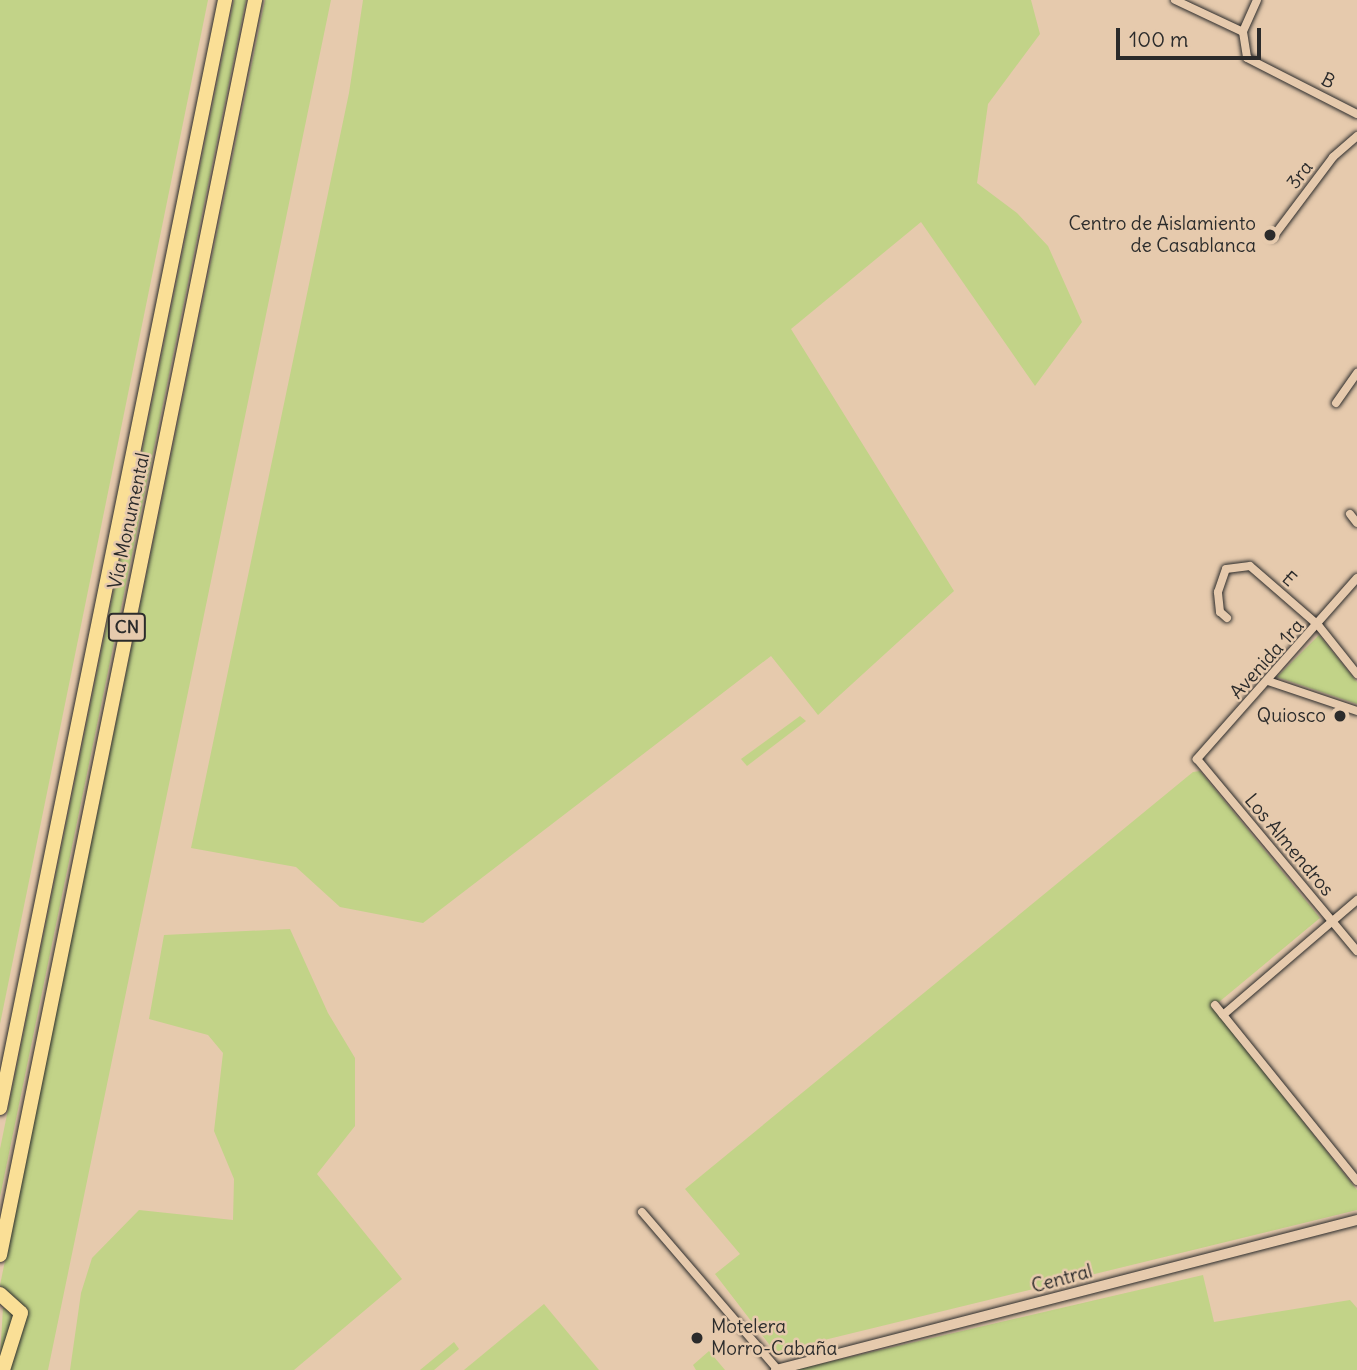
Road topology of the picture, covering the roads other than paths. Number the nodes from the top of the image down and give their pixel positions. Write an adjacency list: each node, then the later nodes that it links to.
1 (225, 0): 25 (highway, Vía Monumental / CN)
2 (255, 0): 29 (highway, Vía Monumental / CN)
3 (1175, 0): 5 (street)
4 (1257, 0): 5 (street)
5 (1243, 32): 6 (street, B)
6 (1357, 114)
7 (1357, 136): 8 (street, 3ra)
8 (1273, 237)
9 (1357, 373): 10 (street)
10 (1336, 403)
11 (1350, 514): 12 (street)
12 (1357, 523)
13 (1357, 578): 15 (street, Avenida 1ra)
14 (1227, 618): 15 (street, E)
15 (1318, 625): 16 (street, E); 17 (street, Avenida 1ra)
16 (1357, 674)
17 (1268, 681): 18 (street); 19 (street, Avenida 1ra)
18 (1357, 711)
19 (1197, 759): 21 (street, Los Almendros)
20 (1357, 900): 21 (street)
21 (1332, 921): 22 (street, Los Almendros); 24 (street)
22 (1357, 951)
23 (1215, 1005): 24 (street)
24 (1223, 1014): 26 (street)
25 (0, 1108)
26 (1357, 1181)
27 (642, 1212): 32 (street)
28 (1357, 1220): 32 (street, Central)
29 (0, 1255)
30 (0, 1294): 31 (highway)
31 (3, 1370)
32 (776, 1370)

